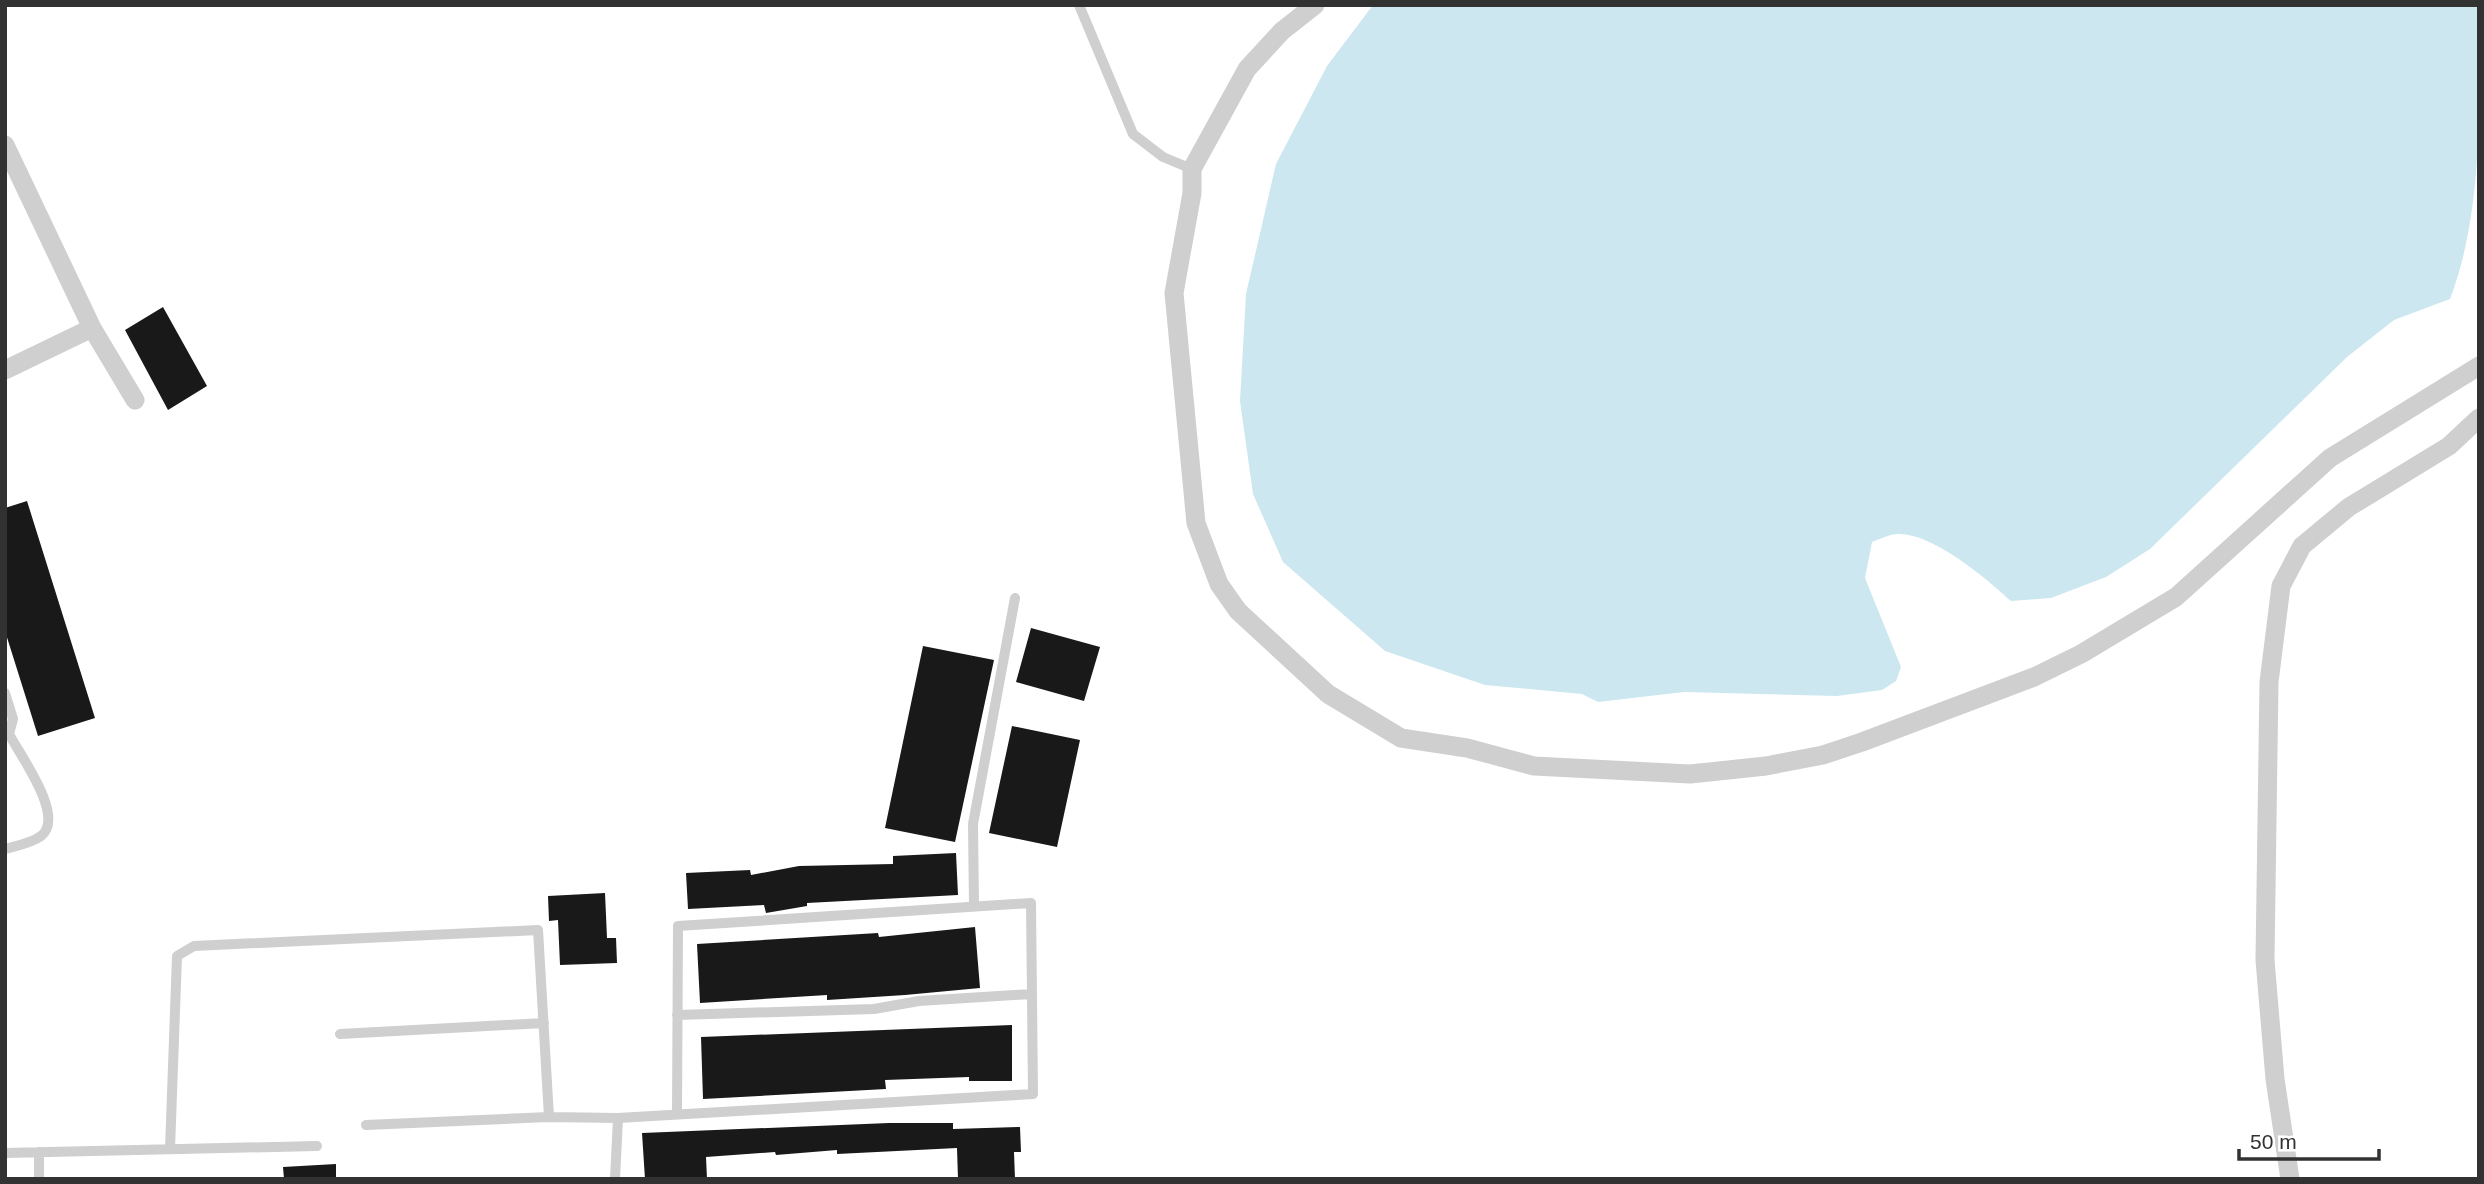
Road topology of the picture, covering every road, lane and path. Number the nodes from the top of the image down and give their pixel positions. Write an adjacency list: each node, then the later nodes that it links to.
1 (1079, 5): 4 (lane)
2 (1315, 5): 4 (street)
3 (5, 145): 5 (street)
4 (1192, 169): 7 (street)
5 (14, 184): 6 (street)
6 (92, 328): 8 (street); 9 (street)
7 (2479, 366)
8 (5, 370)
9 (135, 400)
10 (2479, 418): 30 (street)
11 (1015, 598): 15 (lane)
12 (5, 693): 13 (lane)
13 (7, 734): 14 (lane)
14 (5, 849)
15 (975, 907): 16 (lane); 17 (lane)
16 (1031, 994): 17 (lane); 20 (lane)
17 (677, 1015): 20 (lane)
18 (544, 1023): 19 (lane); 21 (lane); 25 (lane)
19 (340, 1034)
20 (677, 1114): 22 (lane)
21 (549, 1116): 22 (lane); 23 (lane)
22 (618, 1118): 29 (lane)
23 (366, 1125)
24 (317, 1146): 25 (lane)
25 (170, 1149): 26 (lane)
26 (39, 1152): 27 (lane); 28 (lane)
27 (5, 1153)
28 (39, 1179)
29 (615, 1179)
30 (2290, 1179)

